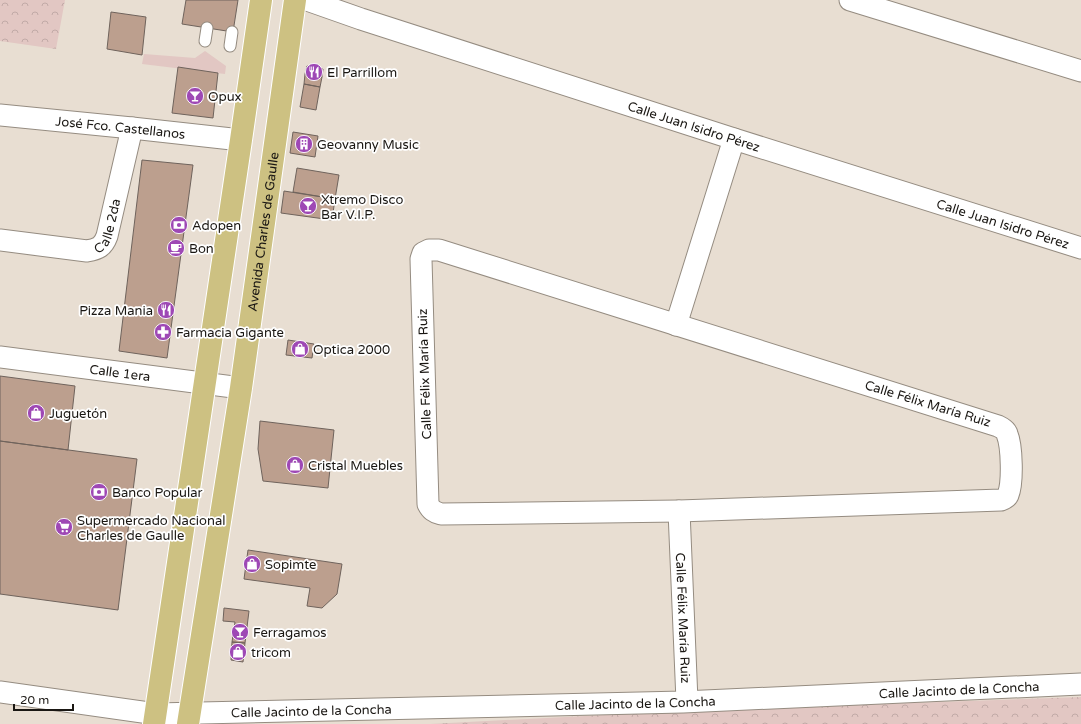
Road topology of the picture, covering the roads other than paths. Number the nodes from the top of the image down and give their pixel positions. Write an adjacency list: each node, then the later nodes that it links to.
1 (261, 0): 13 (main road)
2 (296, 0): 19 (main road, Avenida Charles de Gaulle)
3 (307, 0): 12 (street, Calle Juan Isidro Pérez)
4 (850, 0): 9 (street)
5 (207, 28): 7 (lane)
6 (232, 32): 8 (lane)
7 (205, 41)
8 (230, 46)
9 (1081, 71)
10 (0, 115): 11 (street, José Fco. Castellanos)
11 (132, 128): 13 (street, José Fco. Castellanos); 14 (street, Calle 2da)
12 (734, 139): 15 (street, Calle Juan Isidro Pérez); 16 (street)
13 (241, 140): 18 (main road)
14 (0, 240)
15 (1081, 248)
16 (676, 325): 20 (street, Calle Félix María Ruiz); 20 (street, Calle Félix María Ruiz)
17 (0, 357): 18 (street, Calle 1era)
18 (205, 383): 19 (street, Calle 1era); 24 (main road)
19 (241, 388): 25 (main road, Avenida Charles de Gaulle)
20 (679, 511): 23 (street, Calle Félix María Ruiz)
21 (1081, 684): 23 (street, Calle Jacinto de la Concha)
22 (0, 692): 24 (street, Calle Jacinto de la Concha)
23 (687, 701): 25 (street, Calle Jacinto de la Concha)
24 (155, 719): 25 (street, Calle Jacinto de la Concha)
25 (189, 719)

